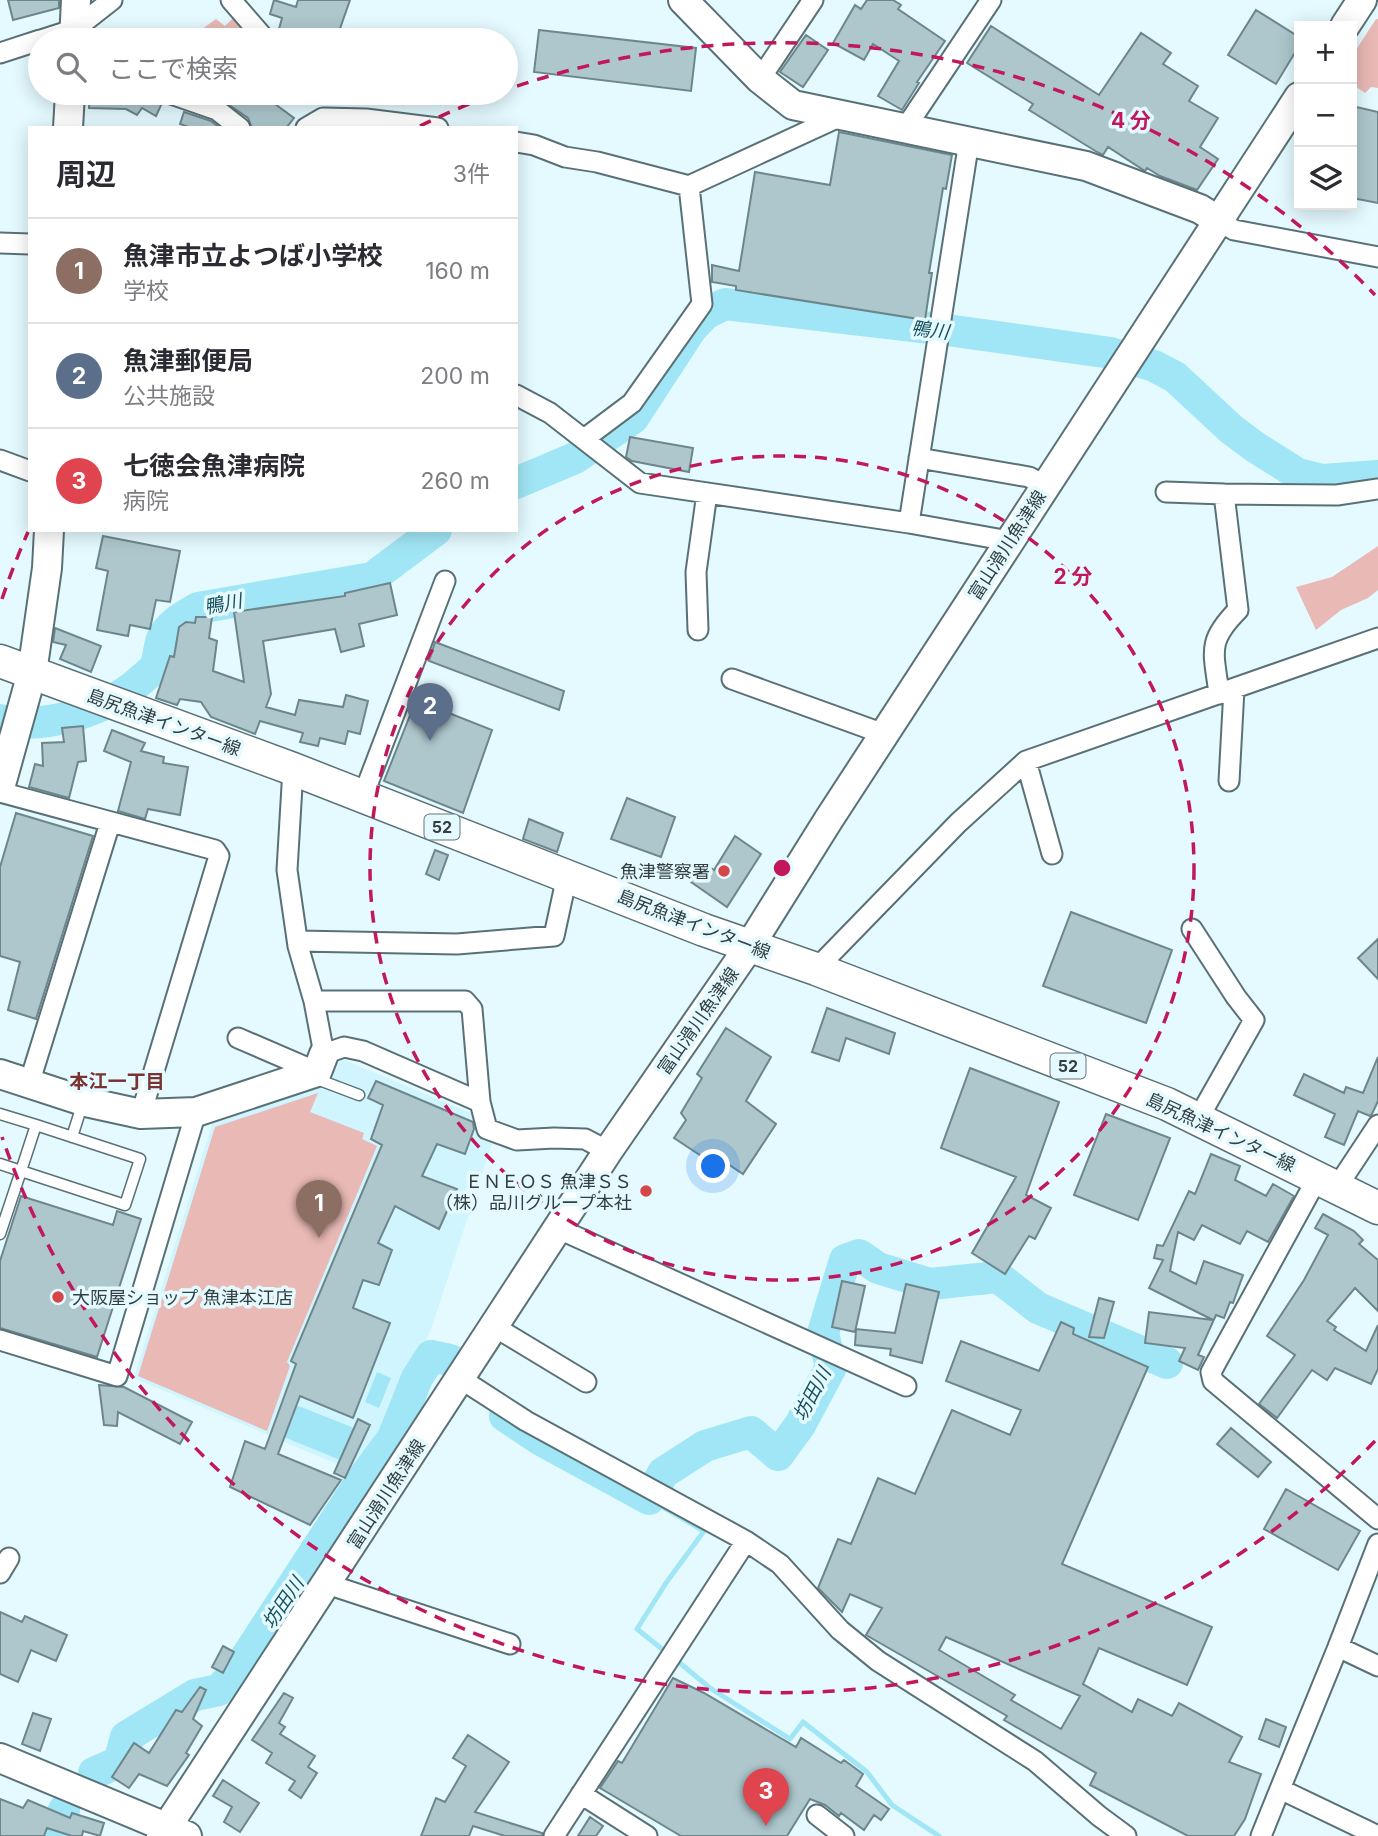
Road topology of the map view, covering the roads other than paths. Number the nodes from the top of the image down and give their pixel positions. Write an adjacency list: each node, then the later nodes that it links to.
1 (76, 0): 9 (main road)
2 (112, 0): 10 (street)
3 (231, 0): 11 (street)
4 (682, 0): 14 (main road)
5 (813, 0): 14 (street)
6 (991, 0): 23 (street)
7 (1362, 0): 8 (main road)
8 (1348, 21)
9 (74, 28)
10 (82, 28)
11 (255, 28)
12 (28, 44): 13 (street)
13 (0, 53)
14 (760, 79): 18 (main road)
15 (69, 105): 19 (main road)
16 (203, 105): 20 (street)
17 (1294, 105): 27 (main road, 富山滑川魚津線)
18 (844, 115): 23 (main road); 26 (street)
19 (68, 126)
20 (238, 126)
21 (309, 126): 22 (street)
22 (422, 126)
23 (906, 127): 24 (main road)
24 (969, 141): 27 (main road); 33 (street)
25 (518, 142): 26 (street)
26 (689, 186): 32 (street)
27 (1219, 221): 30 (street); 36 (main road, 富山滑川魚津線)
28 (0, 243): 29 (street)
29 (28, 244)
30 (1378, 257)
31 (518, 396): 32 (street)
32 (584, 439): 39 (street)
33 (919, 458): 36 (street); 41 (street)
34 (0, 460): 35 (street)
35 (28, 470)
36 (1046, 486): 43 (main road, 富山滑川魚津線)
37 (1378, 489): 40 (street)
38 (1166, 492): 40 (street)
39 (707, 493): 41 (street); 45 (street)
40 (1224, 494): 50 (street)
41 (909, 523): 43 (street)
42 (49, 532): 48 (main road)
43 (1009, 541): 51 (main road, 富山滑川魚津線)
44 (445, 581): 56 (street)
45 (698, 630)
46 (1378, 638): 50 (street)
47 (0, 662): 48 (main road, 島尻魚津インター線 / 52)
48 (32, 673): 53 (main road, 島尻魚津インター線 / 52); 55 (main road)
49 (732, 679): 51 (street)
50 (1226, 691): 52 (street); 54 (street)
51 (884, 734): 62 (main road, 富山滑川魚津線)
52 (1026, 761): 58 (street); 63 (street)
53 (293, 769): 56 (main road, 島尻魚津インター線 / 52); 61 (street)
54 (1229, 781)
55 (0, 790): 57 (street)
56 (363, 796): 59 (main road, 島尻魚津インター線 / 52)
57 (110, 824): 68 (street); 74 (street)
58 (1052, 854)
59 (567, 876): 61 (street); 62 (main road, 島尻魚津インター線 / 52)
60 (1192, 929): 75 (street)
61 (298, 941): 64 (street)
62 (749, 947): 63 (main road, 島尻魚津インター線 / 52); 79 (main road, 富山滑川魚津線)
63 (816, 970): 75 (main road, 島尻魚津インター線 / 52)
64 (314, 1001): 66 (street); 71 (street)
65 (238, 1038): 66 (street)
66 (320, 1063): 69 (lane); 71 (street); 72 (main road)
67 (0, 1074): 68 (main road)
68 (29, 1084): 70 (main road)
69 (359, 1095)
70 (83, 1101): 74 (main road); 78 (lane)
71 (480, 1102): 79 (street)
72 (196, 1112): 74 (main road); 87 (street)
73 (0, 1114): 76 (lane)
74 (141, 1114)
75 (1198, 1119): 82 (main road, 島尻魚津インター線 / 52)
76 (36, 1125): 78 (lane); 81 (lane)
77 (1378, 1125): 82 (street)
78 (72, 1137): 81 (lane)
79 (608, 1151): 84 (main road, 富山滑川魚津線)
80 (0, 1164): 81 (lane)
81 (21, 1171): 85 (lane)
82 (1328, 1182): 83 (main road, 島尻魚津インター線 / 52); 91 (street)
83 (1378, 1208)
84 (559, 1229): 86 (main road, 富山滑川魚津線); 90 (street)
85 (0, 1234)
86 (495, 1327): 88 (main road, 富山滑川魚津線); 89 (street)
87 (0, 1340)
88 (461, 1379): 92 (street); 94 (main road, 富山滑川魚津線)
89 (586, 1382)
90 (906, 1386)
91 (1378, 1519)
92 (746, 1541): 100 (street); 106 (street)
93 (1378, 1544): 96 (street)
94 (327, 1584): 95 (street); 102 (main road, 富山滑川魚津線)
95 (510, 1644)
96 (1338, 1647): 97 (street); 99 (street)
97 (1378, 1666)
98 (0, 1758): 102 (main road)
99 (1280, 1789): 107 (street); 108 (street)
100 (581, 1794): 103 (street); 104 (street)
101 (817, 1815): 105 (street)
102 (172, 1833)
103 (554, 1836)
104 (647, 1836)
105 (844, 1836)
106 (1126, 1836)
107 (1261, 1836)
108 (1378, 1836)

